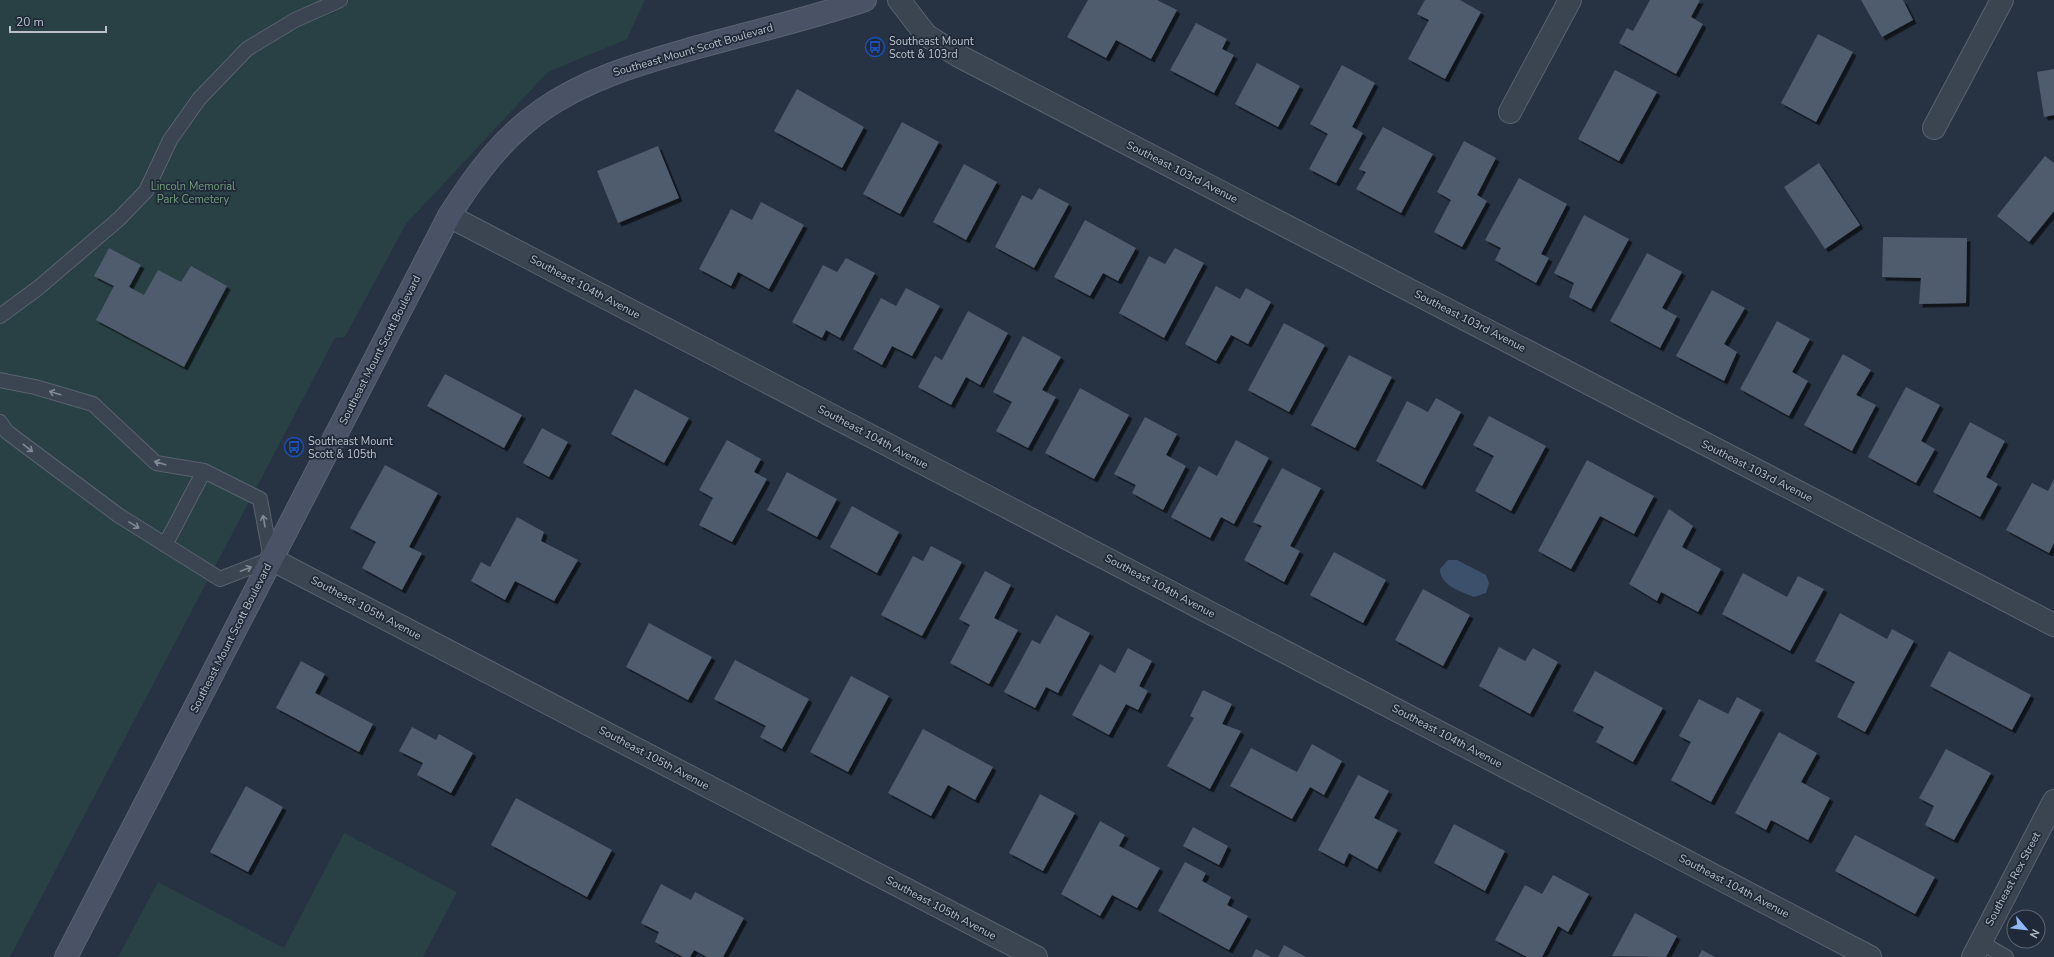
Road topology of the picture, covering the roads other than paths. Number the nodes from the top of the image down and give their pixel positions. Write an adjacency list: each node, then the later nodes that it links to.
1 (340, 0): 9 (lane)
2 (865, 0): 8 (street, Southeast Mount Scott Boulevard)
3 (899, 0): 15 (street, Southeast 103rd Avenue)
4 (1570, 0): 6 (street)
5 (2002, 0): 7 (street)
6 (1510, 112)
7 (1934, 128)
8 (449, 216): 14 (street, Southeast Mount Scott Boulevard); 21 (street, Southeast 104th Avenue)
9 (0, 316)
10 (0, 380): 12 (lane, one-way to 10)
11 (0, 422): 13 (lane, one-way to 13)
12 (204, 470): 13 (lane); 14 (lane, one-way to 12)
13 (165, 545): 14 (lane, one-way to 14)
14 (272, 559): 18 (street, Southeast 105th Avenue); 19 (street, Southeast Mount Scott Boulevard)
15 (2054, 625)
16 (2054, 801): 17 (street, Southeast Rex Street)
17 (1976, 950): 22 (lane)
18 (1008, 951): 20 (street, Southeast 105th Avenue)
19 (66, 957)
20 (1036, 957)
21 (1870, 957)
22 (2006, 957)

